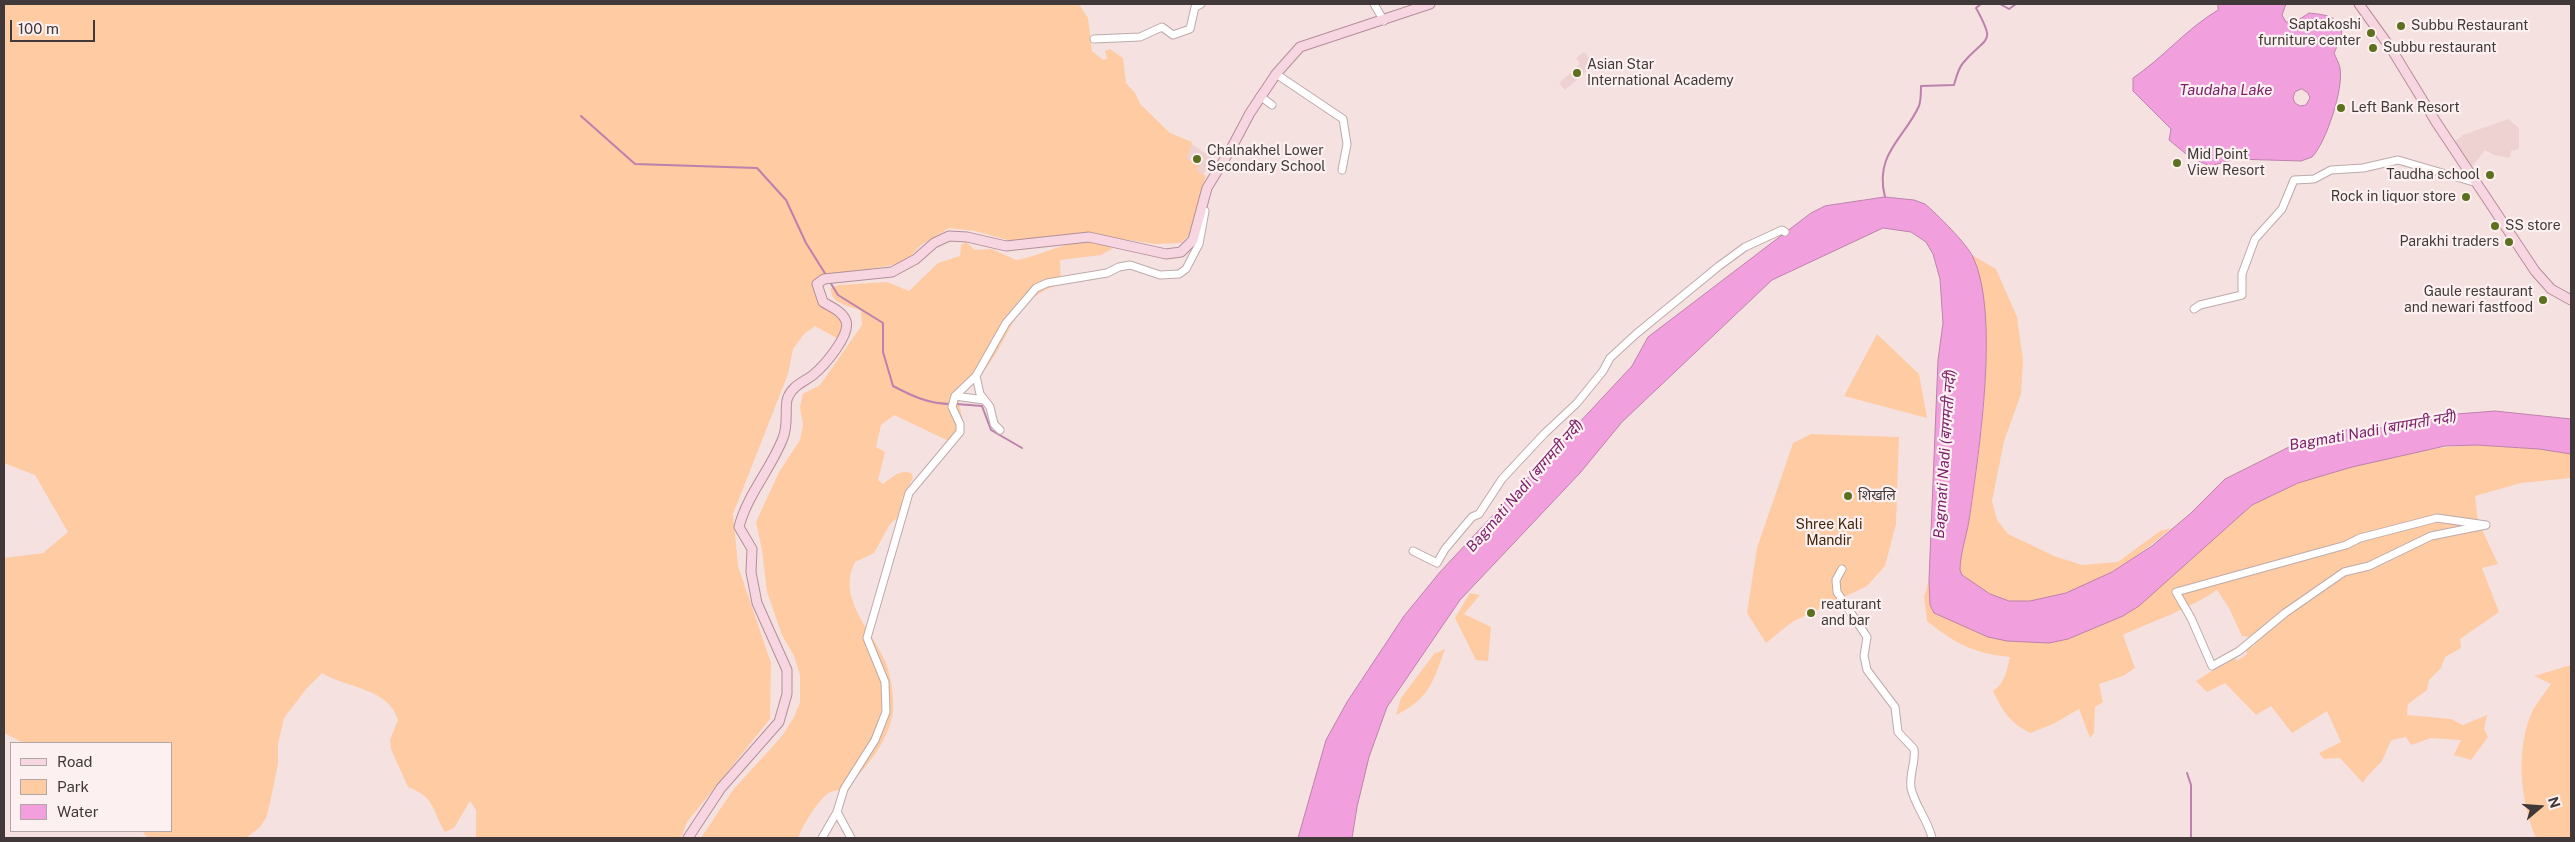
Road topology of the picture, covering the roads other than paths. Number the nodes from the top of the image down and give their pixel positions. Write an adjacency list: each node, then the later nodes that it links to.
1 (1201, 4): 6 (street)
2 (1374, 4): 5 (street)
3 (1430, 4): 5 (main road)
4 (2359, 4): 11 (main road)
5 (1384, 21): 7 (main road)
6 (1094, 39)
7 (1276, 74): 8 (main road); 10 (street)
8 (1260, 96): 9 (street); 12 (main road)
9 (1272, 105)
10 (1342, 170)
11 (2477, 183): 14 (main road); 15 (street)
12 (1207, 188): 16 (street); 24 (main road)
13 (1785, 232): 21 (street)
14 (2571, 300)
15 (2194, 310)
16 (976, 376): 17 (street); 18 (street)
17 (955, 396): 18 (street); 23 (street)
18 (984, 400): 19 (street)
19 (1000, 430)
20 (2486, 525): 20 (street)
21 (1414, 551)
22 (1842, 569): 27 (street)
23 (837, 812): 25 (street); 26 (street)
24 (688, 838)
25 (822, 838)
26 (851, 838)
27 (1932, 838)

